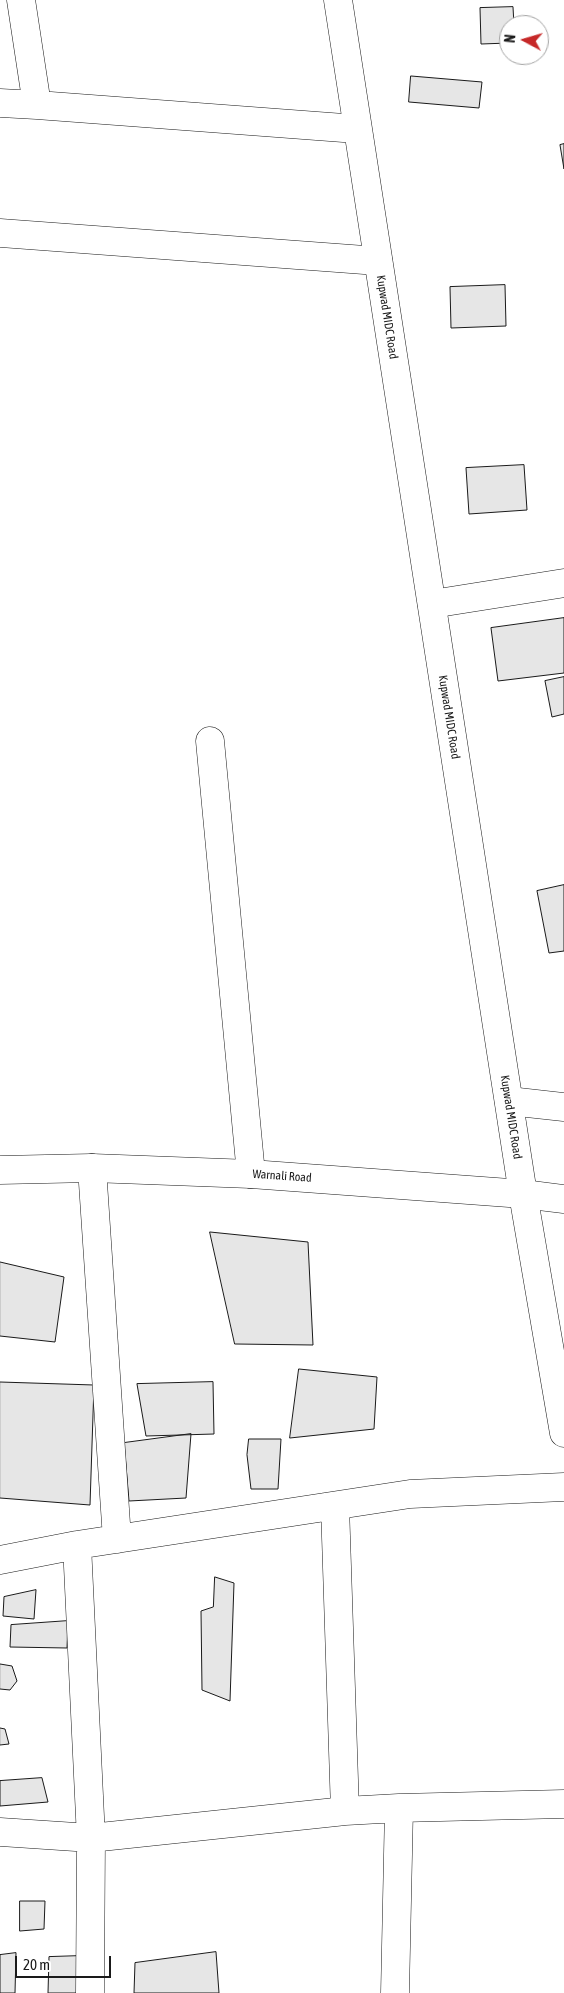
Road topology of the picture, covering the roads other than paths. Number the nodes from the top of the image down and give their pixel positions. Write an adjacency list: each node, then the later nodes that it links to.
1 (21, 0): 4 (street)
2 (338, 0): 5 (street, Kupwad MIDC Road)
3 (0, 103): 4 (street)
4 (37, 105): 5 (street)
5 (358, 129): 7 (street, Kupwad MIDC Road)
6 (0, 233): 7 (street)
7 (378, 262): 9 (street, Kupwad MIDC Road)
8 (564, 583): 9 (street)
9 (432, 604): 11 (street, Kupwad MIDC Road)
10 (210, 741): 15 (street)
11 (509, 1101): 12 (street); 16 (street, Kupwad MIDC Road)
12 (564, 1108)
13 (92, 1168): 14 (street, Warnali Road); 15 (street, Warnali Road); 21 (street)
14 (0, 1170)
15 (251, 1174): 16 (street, Warnali Road)
16 (523, 1194): 17 (street, Warnali Road); 18 (street, Kupwad MIDC Road)
17 (564, 1199)
18 (564, 1433)
19 (564, 1487): 20 (street)
20 (335, 1506): 21 (street); 26 (street)
21 (117, 1539): 22 (street)
22 (76, 1545): 23 (street); 28 (street)
23 (0, 1560)
24 (564, 1804): 25 (street)
25 (399, 1808): 26 (street); 30 (street)
26 (345, 1811): 28 (street)
27 (0, 1832): 28 (street)
28 (91, 1838): 29 (street)
29 (90, 1993)
30 (395, 1993)

